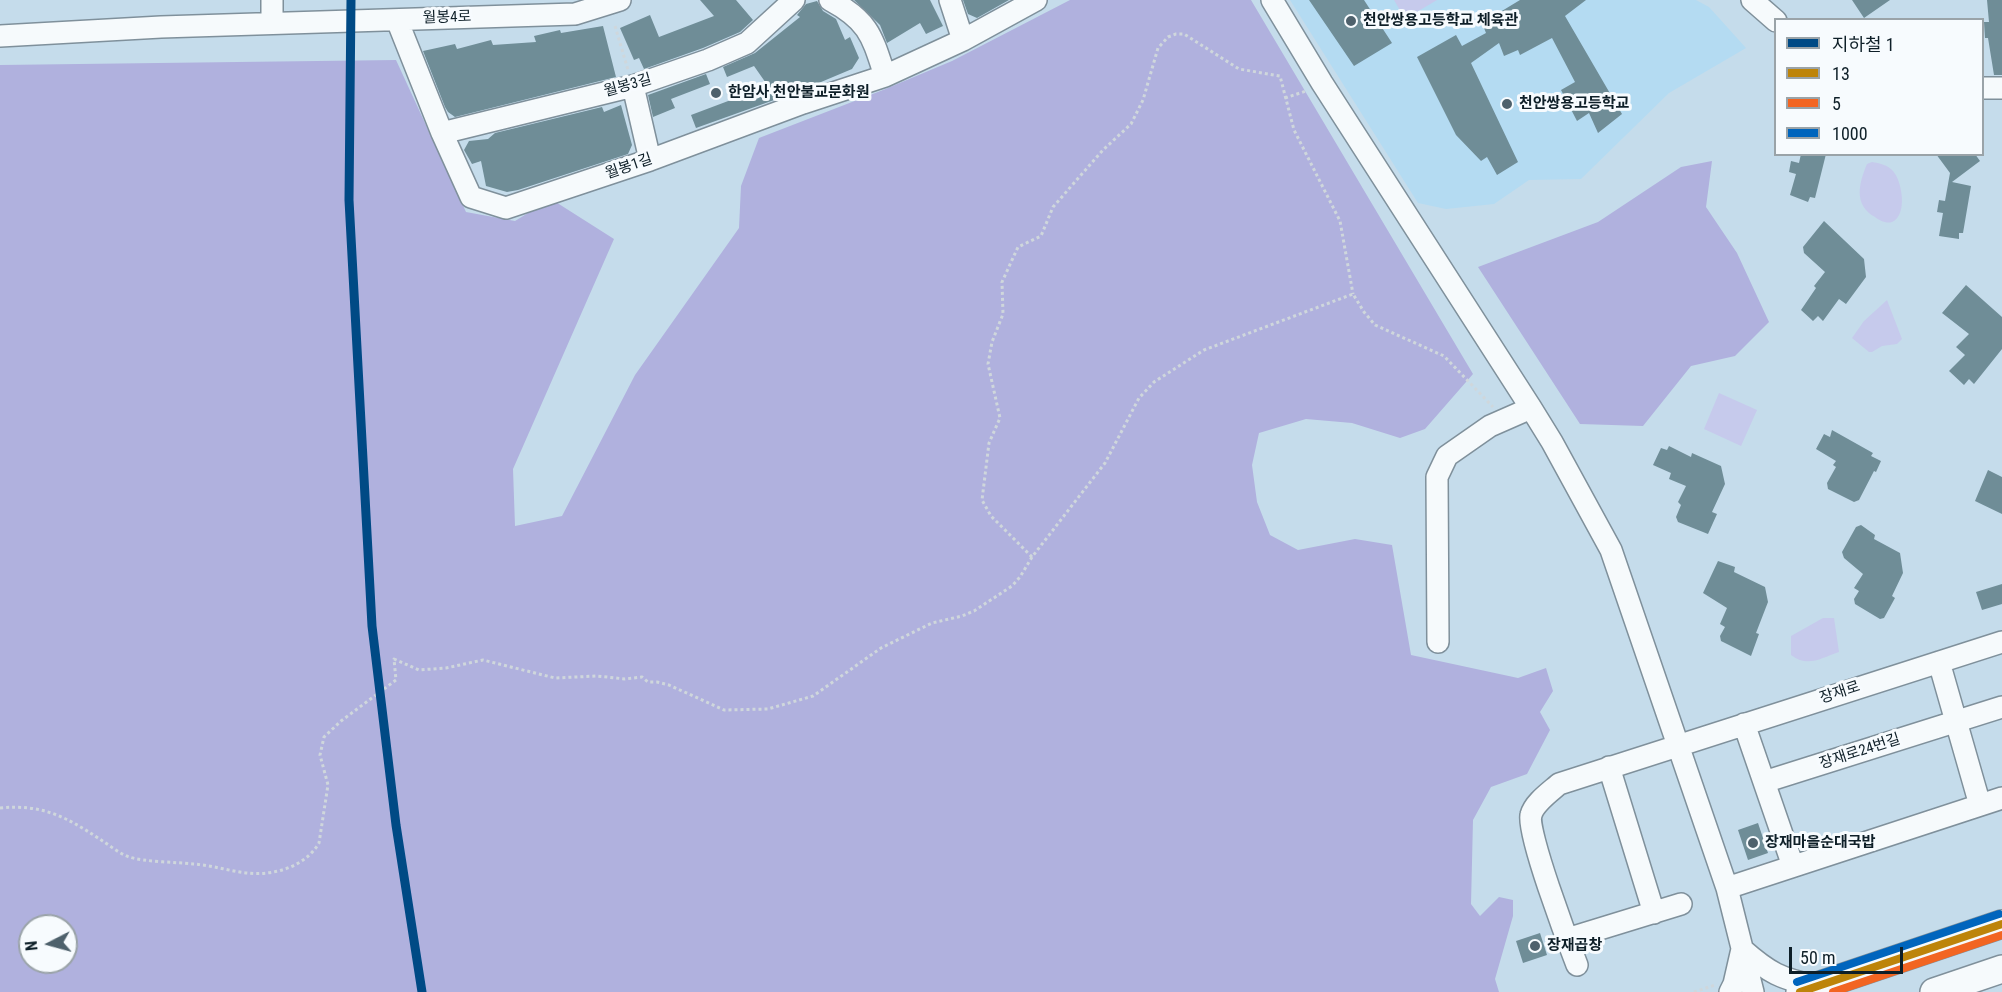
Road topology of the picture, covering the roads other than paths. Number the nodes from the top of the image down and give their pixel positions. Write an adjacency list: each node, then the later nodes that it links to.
1 (272, 0): 11 (street)
2 (794, 0): 15 (street, 월봉3길)
3 (830, 0): 14 (street)
4 (950, 0): 13 (street)
5 (1036, 0): 13 (street, 월봉1길)
6 (1272, 0): 20 (street)
7 (1752, 0): 9 (street)
8 (615, 1): 10 (street, 월봉4로)
9 (1774, 19)
10 (397, 20): 11 (street, 월봉4로); 18 (street, 월봉1길)
11 (272, 23): 12 (street, 월봉4로)
12 (0, 36)
13 (963, 40): 14 (street, 월봉1길)
14 (885, 76): 19 (street, 월봉1길)
15 (633, 86): 18 (street, 월봉3길); 19 (street)
16 (1984, 88): 17 (street)
17 (2002, 88)
18 (442, 133): 19 (street, 월봉1길)
19 (650, 160)
20 (1531, 408): 21 (street); 27 (street)
21 (1438, 642)
22 (2002, 642): 23 (street, 장재로)
23 (1939, 662): 25 (street); 26 (street, 장재로)
24 (2002, 707): 25 (street, 장재로24번길)
25 (1957, 721): 29 (street, 장재로24번길); 31 (street)
26 (1744, 724): 27 (street, 장재로); 29 (street)
27 (1679, 745): 28 (street, 장재로); 33 (street)
28 (1609, 767): 35 (street); 37 (street, 장재로)
29 (1764, 782): 32 (street)
30 (2002, 798): 31 (street)
31 (1980, 805): 32 (street)
32 (1793, 866): 33 (street)
33 (1727, 888): 38 (street)
34 (1681, 904): 35 (street)
35 (1654, 913): 37 (street)
36 (2002, 924): 42 (main road)
37 (1567, 939): 39 (street, 장재로)
38 (1742, 949): 41 (street); 42 (street); 43 (street)
39 (1577, 965)
40 (2002, 969): 44 (main road)
41 (1724, 988)
42 (1808, 989)
43 (1753, 992)
44 (1934, 992)

